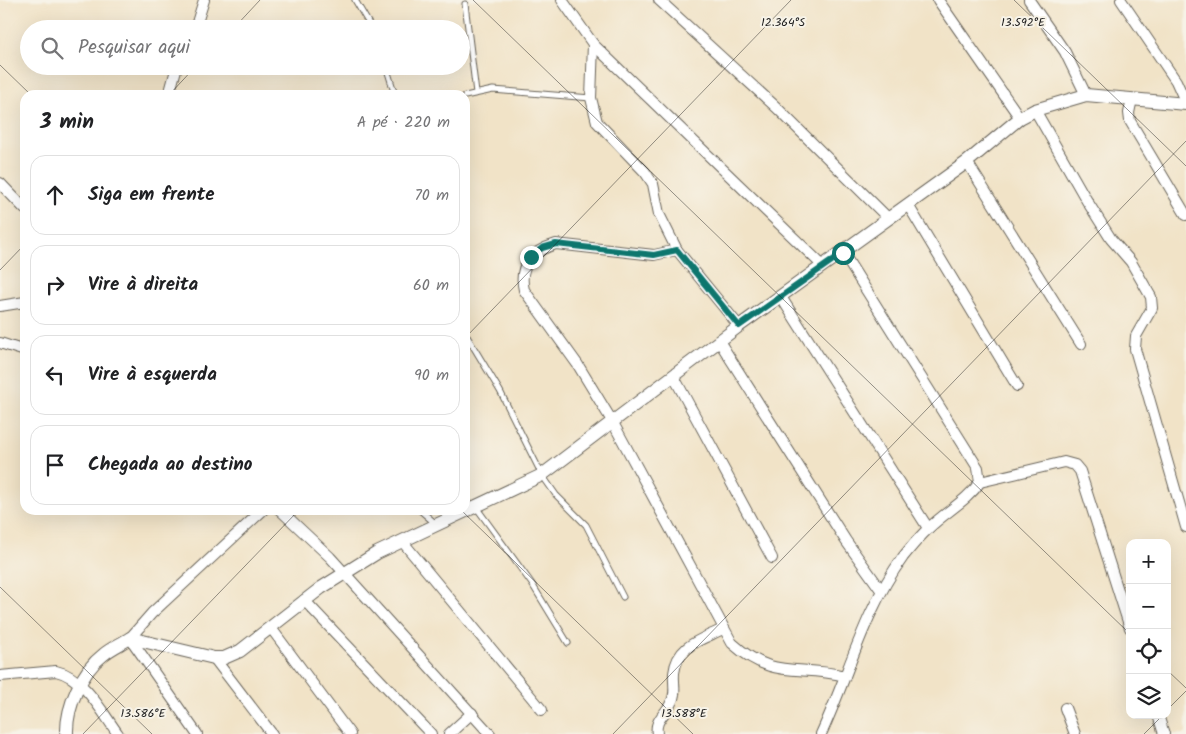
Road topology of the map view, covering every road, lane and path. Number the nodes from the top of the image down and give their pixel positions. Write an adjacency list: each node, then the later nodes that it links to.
1 (204, 0): 9 (street)
2 (355, 0): 10 (lane)
3 (562, 0): 13 (street)
4 (659, 0): 31 (street)
5 (938, 0): 25 (street)
6 (1029, 0): 20 (street)
7 (1121, 0): 23 (street)
8 (465, 4): 11 (lane)
9 (198, 20)
10 (367, 20)
11 (467, 20)
12 (470, 44): 18 (lane)
13 (593, 44): 21 (street); 34 (street)
14 (175, 75): 16 (street)
15 (389, 75): 17 (lane)
16 (170, 90)
17 (393, 90)
18 (476, 93): 19 (lane); 21 (lane)
19 (470, 95)
20 (1086, 95): 22 (street); 24 (street)
21 (591, 98): 32 (street)
22 (1132, 99): 23 (street); 30 (street)
23 (1186, 104)
24 (1034, 110): 25 (street); 56 (street)
25 (1020, 118): 26 (street)
26 (967, 162): 29 (street); 42 (street)
27 (0, 183): 28 (street)
28 (20, 205)
29 (908, 206): 31 (street); 45 (street)
30 (1186, 215)
31 (888, 218): 33 (street)
32 (677, 250): 38 (street); 46 (street)
33 (843, 253): 34 (street); 48 (street)
34 (823, 266): 35 (street)
35 (782, 297): 38 (street); 57 (street)
36 (20, 303): 37 (street)
37 (0, 306)
38 (739, 326): 40 (street)
39 (470, 341): 47 (lane)
40 (719, 341): 44 (street); 61 (street)
41 (0, 343): 43 (street)
42 (1081, 344)
43 (20, 349)
44 (674, 377): 46 (street); 59 (street)
45 (1017, 386)
46 (612, 421): 47 (street); 66 (street)
47 (542, 475): 49 (street); 62 (lane)
48 (980, 482): 57 (street); 64 (street)
49 (476, 507): 50 (street); 68 (lane)
50 (470, 510)
51 (259, 515): 67 (street)
52 (285, 515): 60 (street)
53 (426, 515): 55 (lane)
54 (457, 515): 55 (street)
55 (436, 524): 58 (street)
56 (1186, 526)
57 (928, 528): 61 (street)
58 (402, 540): 60 (street); 74 (street)
59 (772, 558)
60 (344, 572): 63 (street); 75 (street)
61 (882, 590): 71 (street)
62 (623, 596)
63 (304, 600): 65 (street); 83 (street)
64 (1126, 615)
65 (271, 628): 69 (street); 82 (street)
66 (723, 629): 71 (street); 86 (street)
67 (130, 638): 69 (street); 72 (street); 80 (street)
68 (568, 643)
69 (214, 658): 81 (street)
70 (0, 676): 72 (street)
71 (845, 676): 87 (street)
72 (80, 684): 78 (street); 79 (street)
73 (1065, 708): 88 (street)
74 (542, 710)
75 (472, 713): 84 (street); 85 (street)
76 (1158, 719): 77 (street)
77 (1160, 733)
78 (67, 734)
79 (118, 734)
80 (197, 734)
81 (272, 734)
82 (350, 734)
83 (430, 734)
84 (449, 734)
85 (490, 734)
86 (658, 734)
87 (821, 734)
88 (1075, 734)

